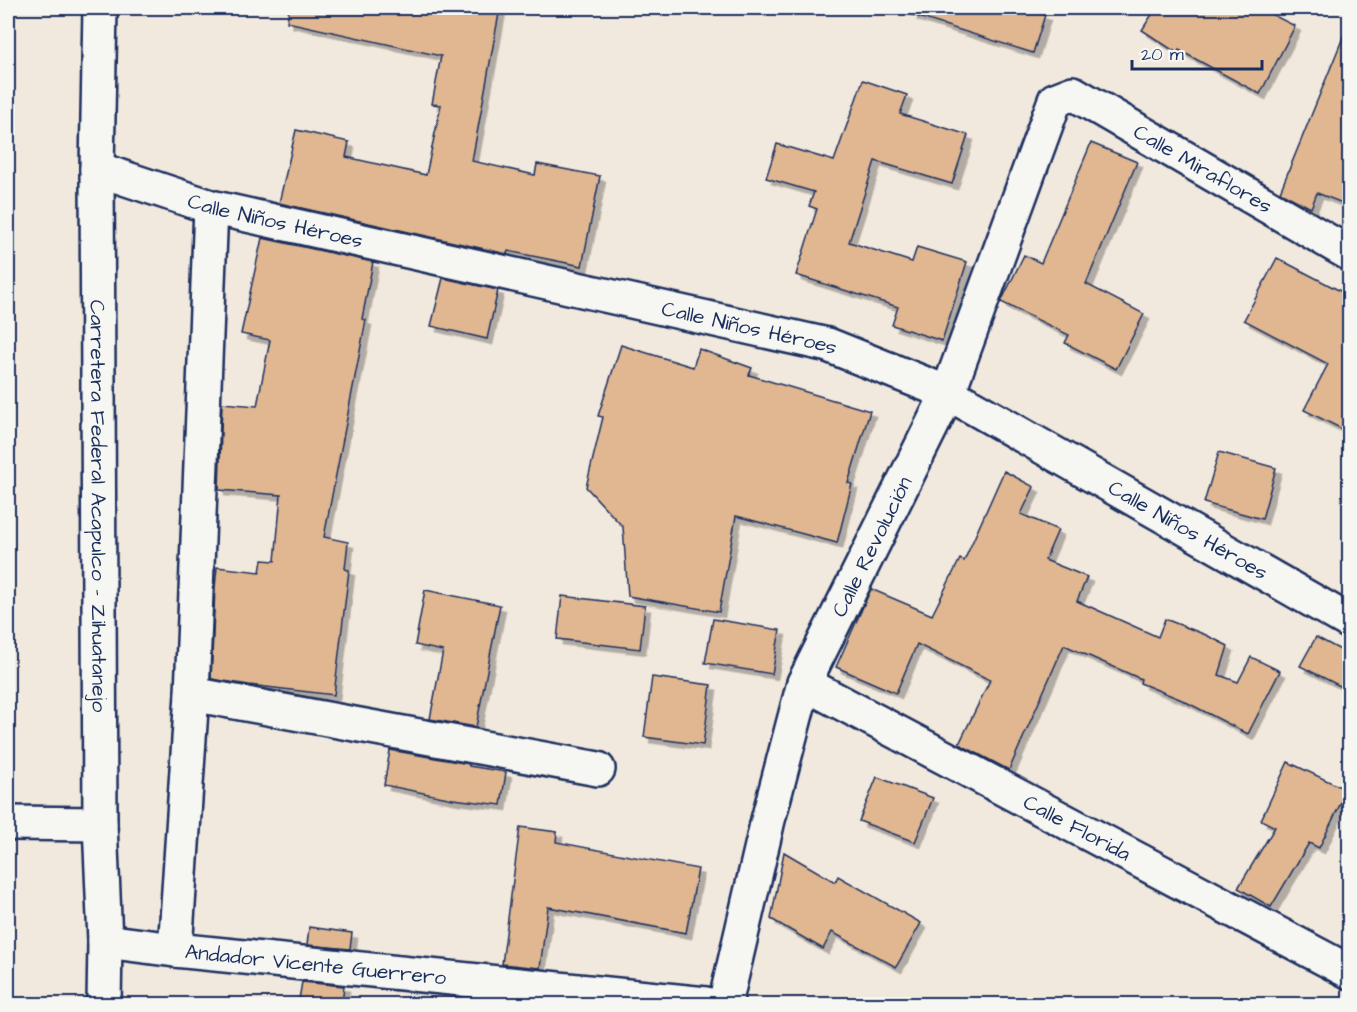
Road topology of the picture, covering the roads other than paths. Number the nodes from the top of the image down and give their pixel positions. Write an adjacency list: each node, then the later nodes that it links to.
1 (100, 8): 3 (street, Carretera Federal Acapulco - Zihuatanejo)
2 (1055, 100): 5 (street, Calle Miraflores); 6 (street, Calle Revolución)
3 (97, 169): 4 (street, Calle Niños Héroes); 12 (street, Carretera Federal Acapulco - Zihuatanejo)
4 (211, 207): 6 (street, Calle Niños Héroes); 9 (street)
5 (1350, 254)
6 (948, 393): 7 (street, Calle Niños Héroes); 8 (street, Calle Revolución)
7 (1350, 622)
8 (804, 683): 15 (street, Calle Florida); 18 (street, Calle Revolución)
9 (192, 694): 10 (street); 14 (street)
10 (598, 769)
11 (8, 823): 12 (street)
12 (100, 824): 13 (street, Carretera Federal Acapulco - Zihuatanejo)
13 (105, 941): 14 (street, Andador Vicente Guerrero); 16 (street, Carretera Federal Acapulco - Zihuatanejo)
14 (175, 950): 17 (street, Andador Vicente Guerrero)
15 (1350, 972)
16 (104, 1005)
17 (706, 1005)
18 (725, 1005)

